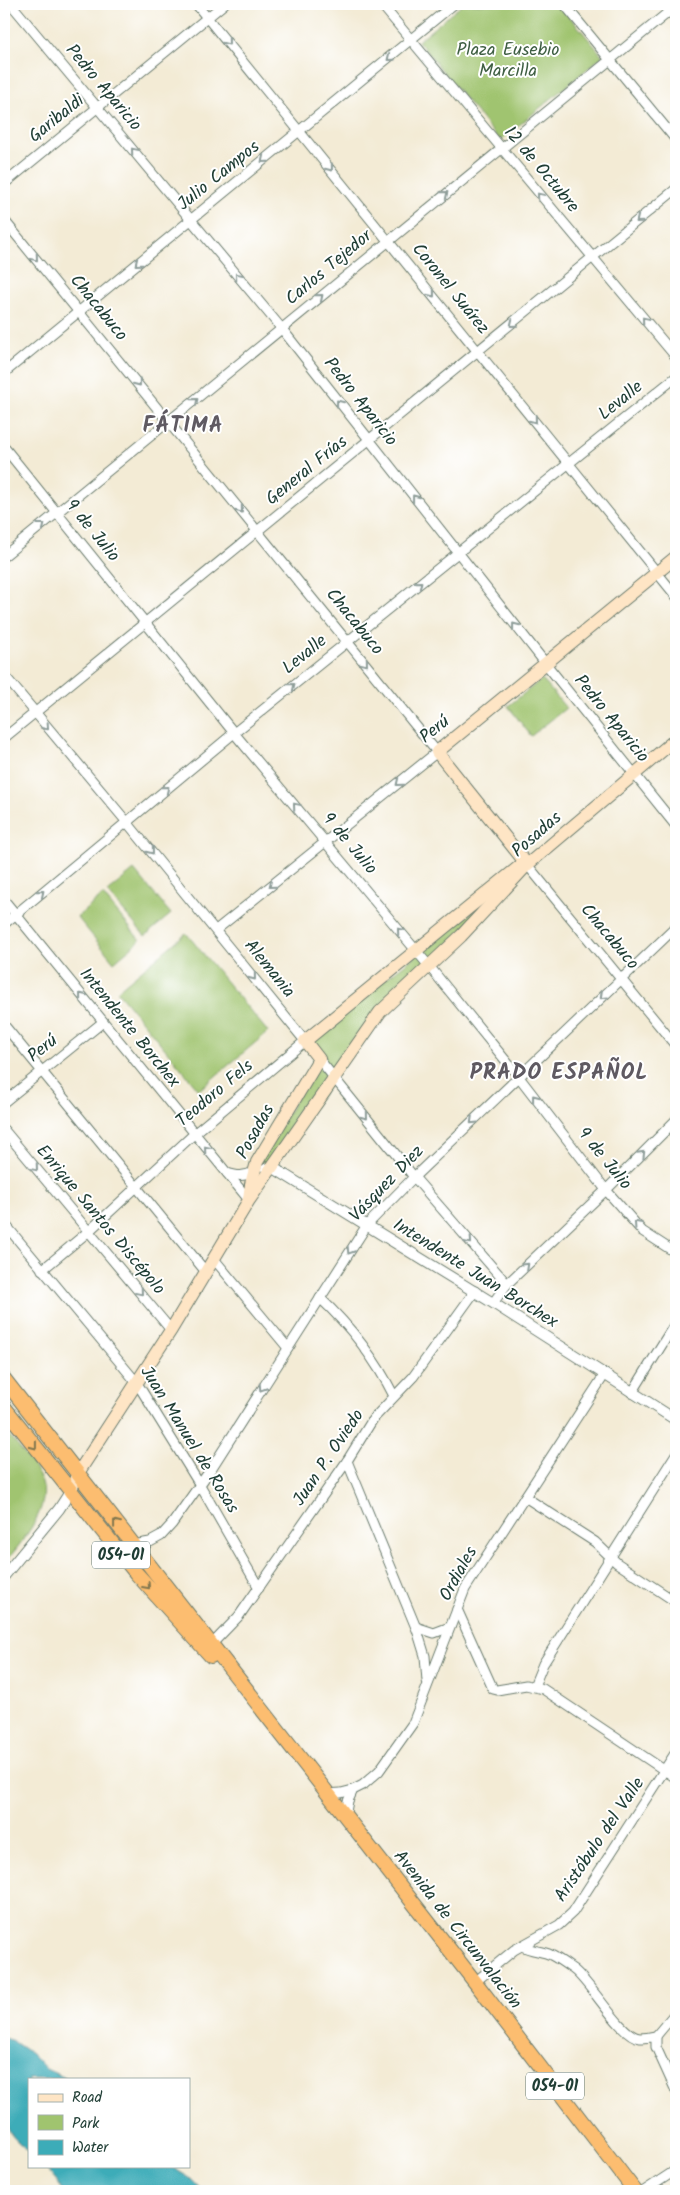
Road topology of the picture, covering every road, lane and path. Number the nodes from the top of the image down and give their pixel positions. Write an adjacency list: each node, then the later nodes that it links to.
1 (7, 4): 8 (street)
2 (11, 4): 13 (street, Pedro Aparicio)
3 (196, 4): 10 (street, Coronel Suárez)
4 (224, 4): 10 (street, Garibaldi)
5 (381, 4): 11 (street, 12 de Octubre)
6 (454, 4): 11 (street, Julio Campos)
7 (564, 4): 12 (street)
8 (4, 6)
9 (676, 6): 12 (street, Carlos Tejedor)
10 (208, 18): 13 (street, Garibaldi); 14 (street, Coronel Suárez, one-way to 14)
11 (411, 41): 14 (street, Julio Campos, one-way to 14); 16 (street, 12 de Octubre)
12 (610, 60): 15 (street); 16 (street, Carlos Tejedor)
13 (98, 107): 17 (street, Garibaldi); 20 (street, Pedro Aparicio, one-way to 13)
14 (300, 131): 20 (street, Julio Campos, one-way to 20); 21 (street, Coronel Suárez, one-way to 21)
15 (676, 140)
16 (501, 148): 21 (street, Carlos Tejedor, one-way to 16); 22 (street, 12 de Octubre, one-way to 16)
17 (4, 184)
18 (676, 190): 22 (street, General Frías, one-way to 22)
19 (4, 220): 23 (street, Chacabuco, one-way to 23)
20 (191, 220): 23 (street, Julio Campos, one-way to 23); 24 (street, Pedro Aparicio, one-way to 20)
21 (389, 240): 24 (street, Carlos Tejedor, one-way to 21); 25 (street, Coronel Suárez, one-way to 25)
22 (593, 258): 25 (street, General Frías, one-way to 25); 26 (street, 12 de Octubre, one-way to 22)
23 (79, 312): 27 (street, Julio Campos); 29 (street, Chacabuco, one-way to 29)
24 (282, 329): 29 (street, Carlos Tejedor, one-way to 24); 30 (street, Pedro Aparicio, one-way to 24)
25 (479, 352): 30 (street, General Frías); 32 (street, Coronel Suárez, one-way to 32)
26 (676, 358)
27 (4, 373)
28 (676, 377): 32 (street, Levalle)
29 (170, 422): 33 (street, Carlos Tejedor); 34 (street, Chacabuco, one-way to 34)
30 (370, 441): 34 (street, General Frías); 35 (street, Pedro Aparicio, one-way to 30)
31 (4, 447): 33 (street, 9 de Julio)
32 (570, 464): 35 (street, Levalle); 38 (street, Coronel Suárez)
33 (57, 514): 36 (street, Carlos Tejedor, one-way to 33); 40 (street, 9 de Julio)
34 (258, 532): 40 (street, General Frías); 41 (street, Chacabuco)
35 (458, 553): 41 (street, Levalle, one-way to 35); 42 (street, Pedro Aparicio, one-way to 35)
36 (4, 556)
37 (676, 557): 38 (main road, Perú)
38 (657, 572): 39 (street, Coronel Suárez); 42 (main road, Perú)
39 (676, 596)
40 (146, 623): 44 (street, General Frías); 45 (street, 9 de Julio)
41 (347, 642): 45 (street, Levalle, one-way to 41); 48 (street, Chacabuco, one-way to 48)
42 (546, 664): 48 (main road, Perú); 49 (street, Pedro Aparicio)
43 (4, 675): 44 (street, Alemania)
44 (34, 713): 46 (street, General Frías); 50 (street, Alemania, one-way to 50)
45 (234, 733): 50 (street, Levalle, one-way to 45); 52 (street, 9 de Julio, one-way to 45)
46 (4, 738)
47 (676, 739): 49 (main road, Posadas)
48 (437, 752): 52 (street, Perú, one-way to 52); 53 (main road, Chacabuco)
49 (634, 774): 51 (street, Pedro Aparicio); 53 (main road, Posadas)
50 (126, 821): 55 (street, Levalle, one-way to 50); 58 (street, Alemania, one-way to 58)
51 (676, 826)
52 (326, 842): 58 (street, Perú, one-way to 58); 59 (street, 9 de Julio, one-way to 52)
53 (526, 864): 59 (main road, Posadas); 60 (main road, Posadas); 61 (street, Chacabuco)
54 (4, 900): 55 (street, Intendente Borchex)
55 (16, 914): 56 (street, Levalle); 62 (street, Intendente Borchex, one-way to 55)
56 (4, 924)
57 (676, 927): 61 (street, Vásquez Diez)
58 (216, 930): 64 (street, Alemania, one-way to 64)
59 (417, 951): 60 (street, 9 de Julio); 64 (main road, Teodoro Fels)
60 (429, 966): 68 (street, 9 de Julio); 69 (main road, Posadas)
61 (621, 979): 65 (street, Chacabuco); 68 (street, Vásquez Diez, one-way to 68)
62 (103, 1022): 67 (street, Perú); 73 (street, Intendente Borchex)
63 (4, 1025): 67 (street)
64 (305, 1041): 66 (main road, Alemania); 73 (street, Teodoro Fels)
65 (676, 1046)
66 (319, 1060): 69 (street, Alemania); 75 (main road, Posadas)
67 (42, 1072): 70 (street, Perú); 78 (street)
68 (519, 1077): 77 (street, Vásquez Diez, one-way to 77); 79 (street, 9 de Julio, one-way to 68)
69 (334, 1078): 74 (main road, Posadas); 77 (street, Alemania, one-way to 77)
70 (4, 1102)
71 (676, 1120): 79 (street, one-way to 71)
72 (4, 1130): 83 (street, Enrique Santos Discépolo, one-way to 83)
73 (194, 1134): 76 (street, Intendente Borchex, one-way to 73); 78 (street, Teodoro Fels)
74 (272, 1167): 75 (street); 80 (main road, Posadas); 82 (street, Intendente Juan Borchex)
75 (253, 1172): 76 (street); 80 (main road, Posadas)
76 (227, 1173): 80 (street, Intendente Borchex)
77 (414, 1177): 82 (street, Vásquez Diez); 88 (street, Alemania, one-way to 88)
78 (135, 1187): 83 (street, Teodoro Fels); 87 (street)
79 (606, 1190): 84 (street, 9 de Julio, one-way to 79); 88 (street, one-way to 79)
80 (249, 1200): 85 (main road, Posadas)
81 (4, 1223): 86 (street, Juan Manuel de Rosas)
82 (367, 1225): 89 (street, Intendente Juan Borchex); 90 (street, Vásquez Diez, one-way to 90)
83 (89, 1231): 86 (street, Teodoro Fels); 93 (street, Enrique Santos Discépolo, one-way to 93)
84 (676, 1253)
85 (214, 1258): 87 (main road, Posadas); 94 (street)
86 (42, 1270): 97 (street, Juan Manuel de Rosas)
87 (206, 1272): 93 (main road, Posadas)
88 (507, 1284): 91 (street)
89 (475, 1291): 91 (street, Intendente Juan Borchex); 99 (street, Juan P. Oviedo)
90 (320, 1298): 94 (street, Vásquez Diez); 99 (street)
91 (493, 1303): 95 (street, Intendente Juan Borchex)
92 (676, 1322): 98 (street)
93 (171, 1330): 97 (main road, Posadas)
94 (288, 1348): 105 (street, Vásquez Diez, one-way to 105)
95 (604, 1374): 98 (street, Intendente Juan Borchex); 107 (street, Ordiales)
96 (4, 1379): 104 (highway, Avenida de Circunvalación / 054-01)
97 (137, 1383): 104 (main road, Posadas); 105 (street, Juan Manuel de Rosas)
98 (632, 1393): 101 (street, Intendente Juan Borchex)
99 (394, 1396): 103 (street, Juan P. Oviedo)
100 (4, 1407): 106 (highway, Avenida de Circunvalación / 054-01, one-way to 106)
101 (676, 1420)
102 (676, 1454): 109 (street)
103 (347, 1461): 111 (street, Juan P. Oviedo); 114 (street)
104 (78, 1473): 106 (main road, Posadas); 108 (highway, Avenida de Circunvalación / 054-01, one-way to 104)
105 (200, 1484): 108 (street, Vásquez Diez); 111 (street, Juan Manuel de Rosas)
106 (70, 1492): 110 (street); 119 (highway, Avenida de Circunvalación / 054-01, one-way to 119)
107 (525, 1498): 109 (street); 113 (street, Ordiales)
108 (133, 1545): 116 (highway, Avenida de Circunvalación / 054-01)
109 (611, 1557): 112 (street); 117 (street)
110 (4, 1576)
111 (259, 1588): 116 (street, Juan P. Oviedo)
112 (676, 1602)
113 (457, 1609): 115 (street, Ordiales); 117 (street)
114 (416, 1627): 115 (street); 118 (street)
115 (450, 1628): 118 (street, Ordiales)
116 (212, 1644): 119 (highway, Avenida de Circunvalación / 054-01)
117 (534, 1686): 121 (street)
118 (426, 1688): 123 (street, Ordiales)
119 (248, 1693): 124 (highway, Avenida de Circunvalación / 054-01)
120 (676, 1752): 121 (street, Aristóbulo del Valle)
121 (665, 1770): 122 (street); 126 (street, Aristóbulo del Valle)
122 (676, 1778)
123 (353, 1790): 124 (street, Ordiales); 125 (street)
124 (326, 1794): 125 (highway, Avenida de Circunvalación / 054-01)
125 (345, 1818): 127 (highway, Avenida de Circunvalación / 054-01)
126 (518, 1948): 127 (street, Aristóbulo del Valle); 129 (street)
127 (475, 1982): 132 (highway, Avenida de Circunvalación / 054-01)
128 (676, 2012): 129 (street)
129 (656, 2036): 130 (street)
130 (676, 2091)
131 (676, 2170): 133 (street)
132 (635, 2191)
133 (644, 2191)

